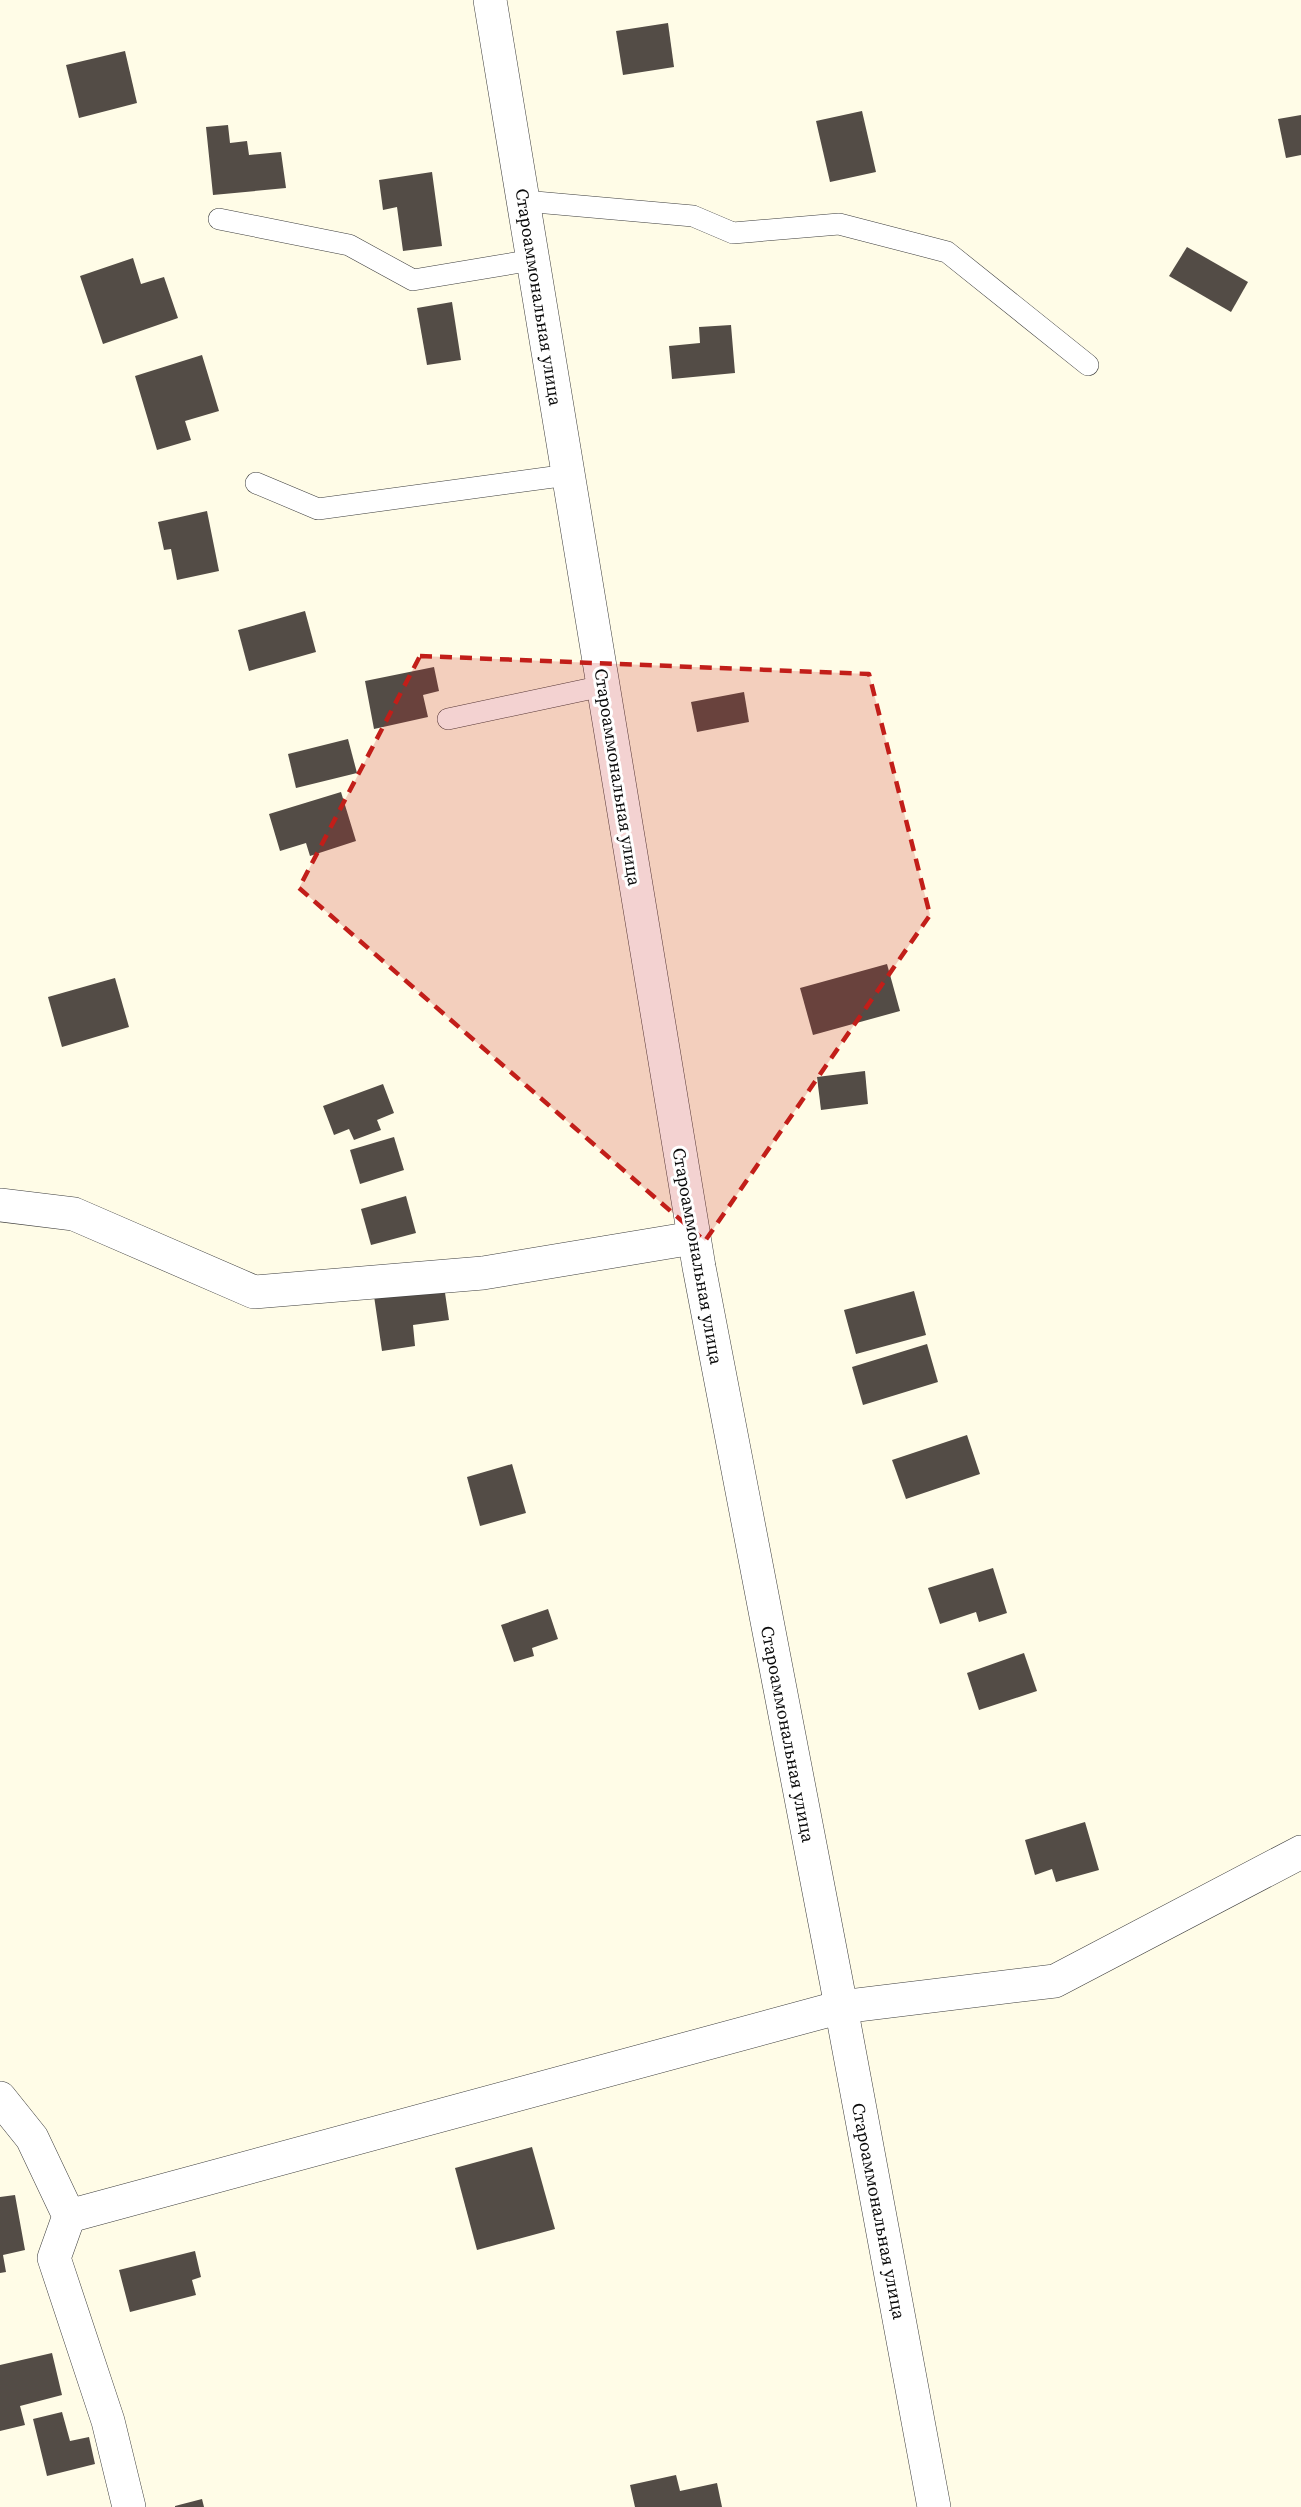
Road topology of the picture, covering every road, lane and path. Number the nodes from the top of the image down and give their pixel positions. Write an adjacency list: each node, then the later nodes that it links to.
1 (490, 0): 2 (street, Староаммональная улица)
2 (524, 201): 4 (street, Староаммональная улица); 5 (lane)
3 (219, 219): 4 (lane)
4 (533, 260): 6 (street, Староаммональная улица)
5 (1088, 365)
6 (568, 475): 7 (lane); 8 (street, Староаммональная улица)
7 (256, 483)
8 (603, 686): 9 (lane); 11 (street, Староаммональная улица)
9 (448, 719)
10 (0, 1205): 11 (street)
11 (693, 1238): 13 (street, Староаммональная улица)
12 (1301, 1852): 13 (street)
13 (841, 2007): 15 (street); 17 (street, Староаммональная улица)
14 (0, 2098): 15 (street)
15 (69, 2216): 16 (street)
16 (129, 2507)
17 (934, 2507)

